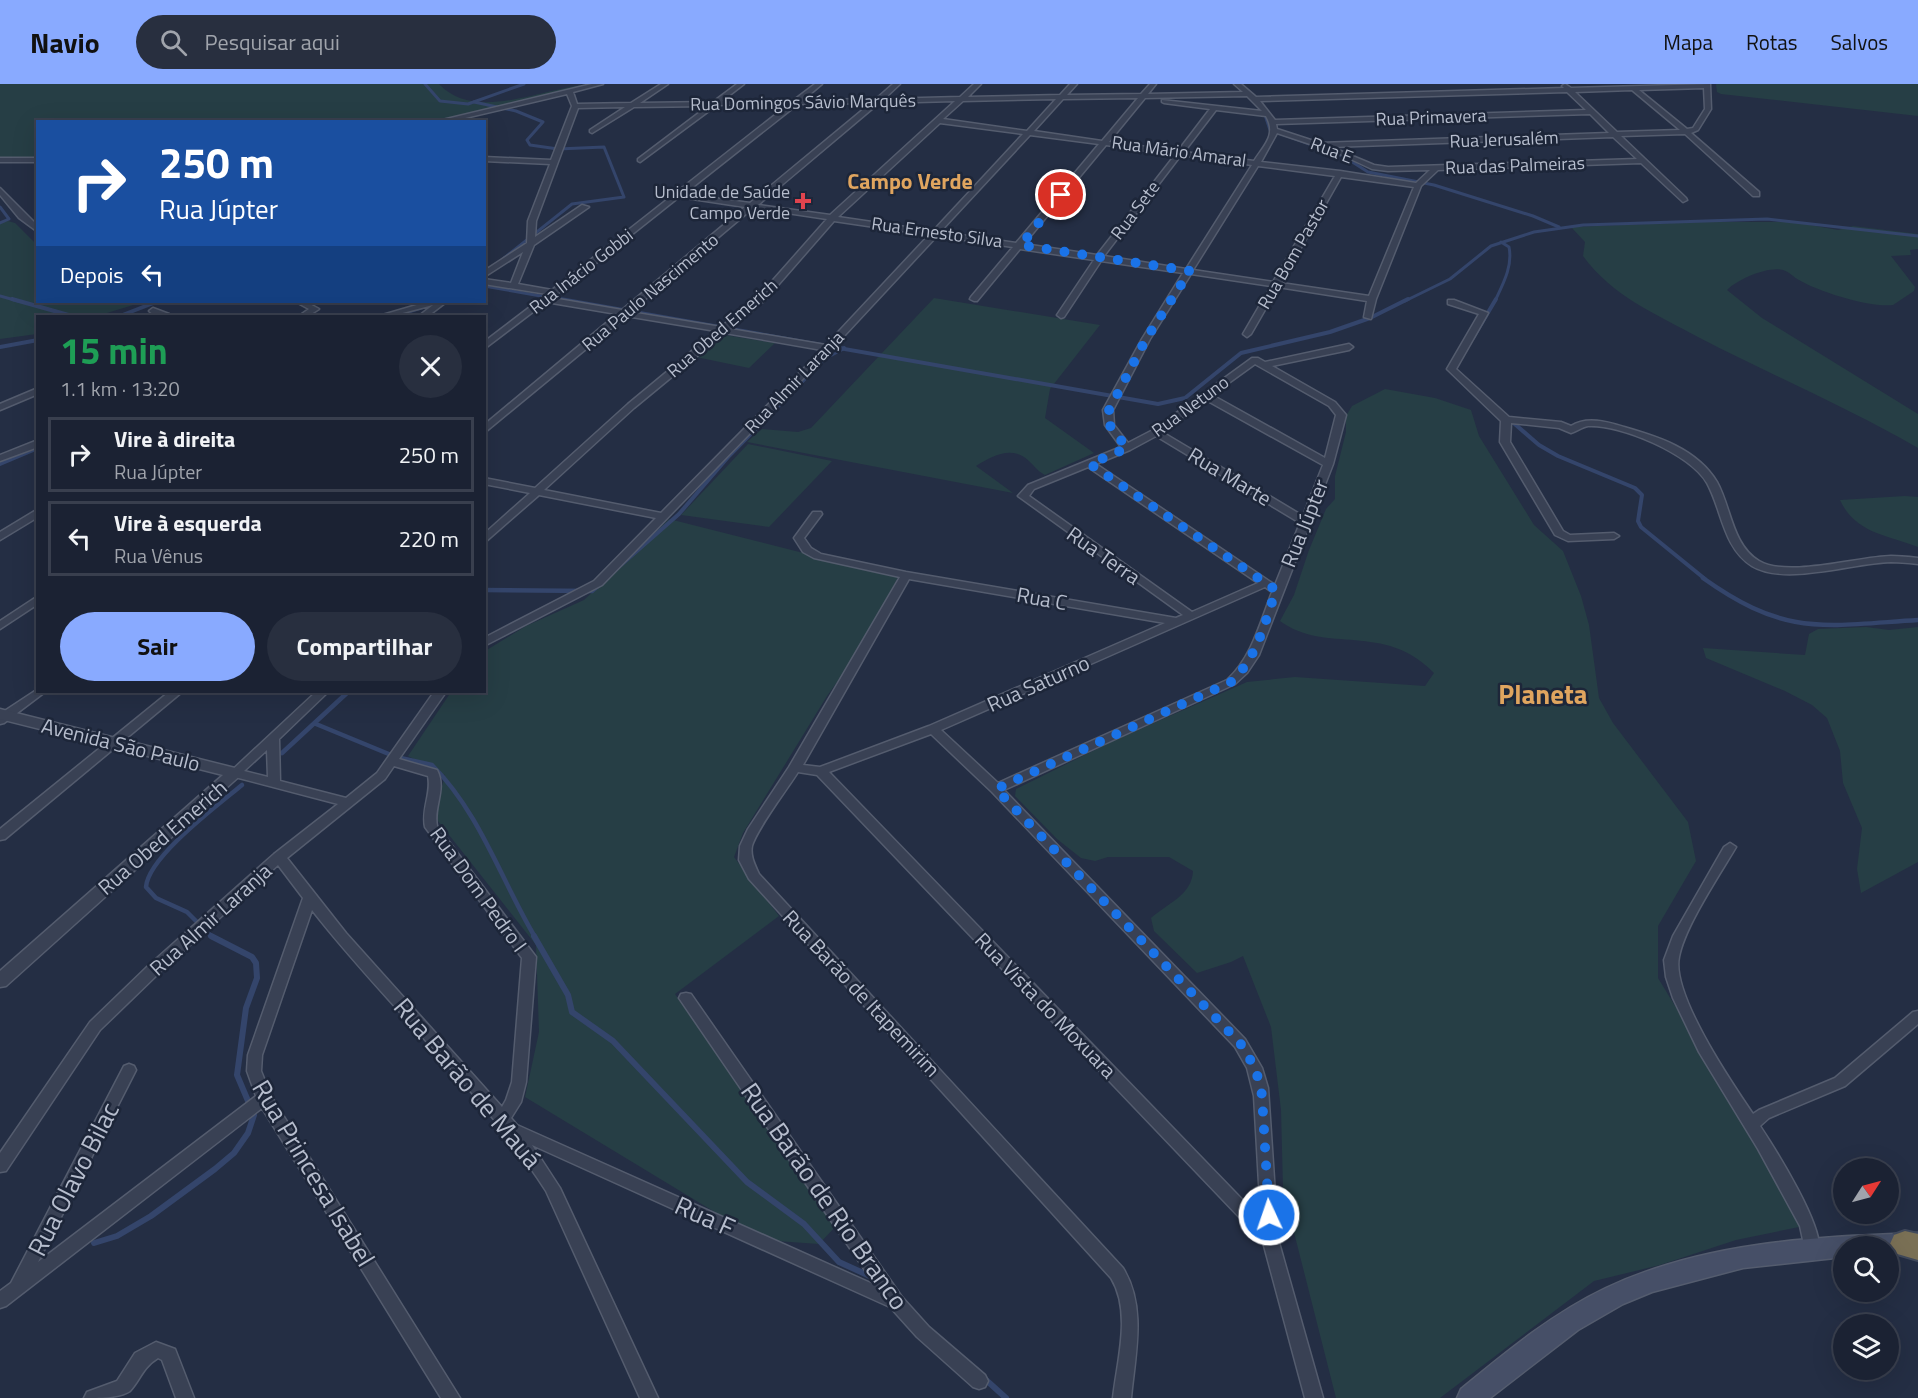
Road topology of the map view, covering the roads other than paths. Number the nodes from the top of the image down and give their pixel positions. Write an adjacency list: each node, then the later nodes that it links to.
1 (600, 84): 13 (street)
2 (665, 84): 22 (street)
3 (741, 84): 20 (street)
4 (819, 84): 19 (street, Rua Inácio Gobbi)
5 (897, 84): 18 (street, Rua Paulo Nascimento)
6 (978, 84): 17 (street, Rua Obed Emerich)
7 (1074, 84): 16 (street, Rua Almir Laranja)
8 (1153, 84): 14 (street)
9 (1237, 84): 15 (street)
10 (1707, 85): 12 (street, Rua Domingos Sávio Marquês); 31 (street)
11 (1565, 87): 12 (street, Rua Domingos Sávio Marquês); 15 (street, Rua Domingos Sávio Marquês); 24 (street)
12 (1633, 88): 31 (street)
13 (569, 91): 21 (street); 26 (street)
14 (1146, 96): 15 (street, Rua Domingos Sávio Marquês); 16 (street, Rua Domingos Sávio Marquês); 23 (street); 33 (street)
15 (1250, 96): 25 (street)
16 (1062, 97): 17 (street, Rua Domingos Sávio Marquês); 30 (street, Rua Almir Laranja)
17 (962, 99): 18 (street, Rua Domingos Sávio Marquês); 27 (street, Rua Obed Emerich)
18 (877, 101): 19 (street, Rua Domingos Sávio Marquês); 51 (street, Rua Paulo Nascimento)
19 (795, 102): 20 (street, Rua Domingos Sávio Marquês); 49 (street, Rua Inácio Gobbi)
20 (714, 104): 22 (street, Rua Domingos Sávio Marquês); 39 (street)
21 (575, 106): 22 (street, Rua Domingos Sávio Marquês); 42 (street)
22 (634, 106): 29 (street)
23 (1214, 108): 25 (street); 35 (street, Rua Sete)
24 (1590, 112): 28 (street, Rua Primavera); 32 (street)
25 (1267, 114): 28 (street)
26 (448, 120)
27 (940, 121): 30 (street, Rua Mário Amaral); 55 (street, Rua Obed Emerich)
28 (1274, 126): 34 (street, Rua E); 40 (street)
29 (592, 131)
30 (1031, 131): 33 (street, Rua Mário Amaral); 57 (street, Rua Almir Laranja)
31 (1686, 132): 32 (street, Rua Jerusalém); 48 (street)
32 (1615, 135): 34 (street, Rua Jerusalém); 41 (street)
33 (1105, 141): 35 (street, Rua Mário Amaral); 59 (street)
34 (1322, 145): 44 (street, Rua E)
35 (1180, 151): 40 (street, Rua Mário Amaral); 60 (street, Rua Sete)
36 (486, 159): 42 (street)
37 (0, 160): 38 (street)
38 (36, 160)
39 (640, 160)
40 (1258, 161): 45 (street, Rua Mário Amaral); 61 (street)
41 (1641, 161): 43 (street, Rua das Palmeiras); 50 (street)
42 (554, 162): 58 (street)
43 (1436, 168): 44 (street, Rua das Palmeiras); 46 (street)
44 (1388, 169)
45 (1340, 173): 46 (street, Rua Mário Amaral); 65 (street, Rua Bom Pastor)
46 (1418, 185): 69 (street)
47 (0, 190): 54 (street)
48 (1756, 194)
49 (679, 195): 51 (street, Rua Ernesto Silva); 66 (street, Rua Inácio Gobbi)
50 (1683, 200)
51 (753, 206): 55 (street, Rua Ernesto Silva); 74 (street, Rua Paulo Nascimento)
52 (585, 207): 58 (street)
53 (36, 213): 54 (street)
54 (19, 217): 56 (street)
55 (833, 217): 57 (street, Rua Ernesto Silva); 81 (street, Rua Obed Emerich)
56 (36, 229)
57 (935, 231): 59 (street, Rua Ernesto Silva); 84 (street, Rua Almir Laranja)
58 (531, 238): 62 (street); 64 (street)
59 (1021, 245): 60 (street, Rua Ernesto Silva); 68 (street)
60 (1100, 257): 61 (street, Rua Ernesto Silva); 79 (street, Rua Sete)
61 (1190, 271): 65 (street, Rua Ernesto Silva); 94 (street)
62 (486, 273)
63 (486, 281): 64 (street)
64 (514, 285): 66 (street)
65 (1275, 285): 69 (street, Rua Ernesto Silva); 82 (street, Rua Bom Pastor)
66 (552, 292): 67 (street, Rua Inácio Gobbi)
67 (543, 299): 74 (street); 83 (street, Rua Inácio Gobbi)
68 (974, 299)
69 (1372, 299): 80 (street)
70 (1450, 302): 90 (street)
71 (302, 303): 76 (street)
72 (438, 303): 77 (street); 78 (street)
73 (153, 311): 75 (street)
74 (624, 313): 81 (street); 91 (street, Rua Paulo Nascimento)
75 (163, 315)
76 (305, 315)
77 (386, 315)
78 (424, 315)
79 (1061, 315)
80 (1368, 316)
81 (721, 330): 84 (street); 100 (street, Rua Obed Emerich)
82 (1247, 334)
83 (486, 345)
84 (831, 345): 103 (street, Rua Almir Laranja)
85 (1348, 347): 86 (street)
86 (1259, 362): 88 (street, Rua Netuno); 97 (street, Rua Júpter)
87 (36, 393): 89 (street)
88 (1205, 395): 92 (street, Rua Netuno); 97 (street)
89 (0, 407)
90 (1506, 420): 105 (street); 108 (street)
91 (486, 428)
92 (1156, 432): 94 (street, Rua Netuno); 104 (street, Rua Marte)
93 (36, 443): 95 (street)
94 (1127, 448): 96 (street, Rua Netuno)
95 (0, 458)
96 (1090, 464): 99 (street, Rua Netuno); 110 (street)
97 (1328, 464): 104 (street, Rua Júpter)
98 (486, 481): 100 (street)
99 (1025, 491): 112 (street, Rua Terra)
100 (537, 492): 103 (street); 107 (street, Rua Obed Emerich)
101 (36, 513): 106 (street)
102 (817, 514): 109 (street, Rua C)
103 (664, 517): 115 (street, Rua Almir Laranja)
104 (1304, 521): 110 (street, Rua Júpter)
105 (1614, 536)
106 (0, 537)
107 (486, 538)
108 (1918, 561)
109 (906, 575): 113 (street, Rua C); 125 (street, Rua Barão de Itapemirim)
110 (1271, 586): 112 (street, Rua Saturno); 129 (street, Rua Júpter)
111 (36, 600): 114 (street)
112 (1191, 616): 113 (street, Rua Saturno)
113 (1178, 622): 121 (street, Rua Saturno)
114 (0, 626)
115 (486, 643)
116 (38, 693): 120 (street)
117 (175, 693): 123 (street)
118 (321, 693): 122 (street, Rua Obed Emerich)
119 (439, 693): 124 (street, Rua Almir Laranja)
120 (2, 717): 123 (street, Avenida São Paulo)
121 (933, 729): 126 (street, Rua Saturno); 129 (street)
122 (273, 737): 127 (street, Rua Obed Emerich); 128 (street)
123 (112, 742): 127 (street, Avenida São Paulo); 131 (street)
124 (392, 761): 130 (street, Rua Almir Laranja); 140 (street, Rua Dom Pedro I)
125 (795, 768): 126 (street, Rua Saturno); 158 (street, Rua Barão de Itapemirim)
126 (821, 771): 144 (street, Rua Vista do Moxuara)
127 (235, 773): 128 (street, Avenida São Paulo); 135 (street, Rua Obed Emerich)
128 (274, 783): 130 (street, Avenida São Paulo)
129 (996, 789): 144 (street)
130 (347, 802): 133 (street, Rua Almir Laranja)
131 (0, 836)
132 (1730, 847): 141 (street)
133 (279, 857): 134 (street, Rua Barão de Mauá); 143 (street, Rua Almir Laranja)
134 (309, 898): 139 (street, Rua Princesa Isabel); 140 (street, Rua Barão de Mauá)
135 (0, 981)
136 (686, 998): 151 (street, Rua Barão de Rio Branco)
137 (1918, 1016): 141 (street)
138 (129, 1070): 149 (street, Rua Olavo Bilac)
139 (264, 1098): 149 (street); 156 (street, Rua Princesa Isabel)
140 (502, 1118): 142 (street, Rua Barão de Mauá)
141 (1751, 1124): 148 (street)
142 (514, 1131): 151 (street, Rua F); 157 (street, Rua Barão de Mauá)
143 (0, 1166)
144 (1270, 1239): 159 (street)
145 (1899, 1244): 146 (main road)
146 (1914, 1244)
147 (1833, 1248): 148 (main road)
148 (1812, 1249): 160 (main road)
149 (16, 1289): 150 (street)
150 (0, 1301)
151 (896, 1302): 152 (street, Rua Barão de Rio Branco)
152 (979, 1381)
153 (121, 1392): 154 (street); 155 (street)
154 (93, 1398)
155 (185, 1398)
156 (451, 1398)
157 (649, 1398)
158 (1122, 1398)
159 (1314, 1398)
160 (1470, 1398)

